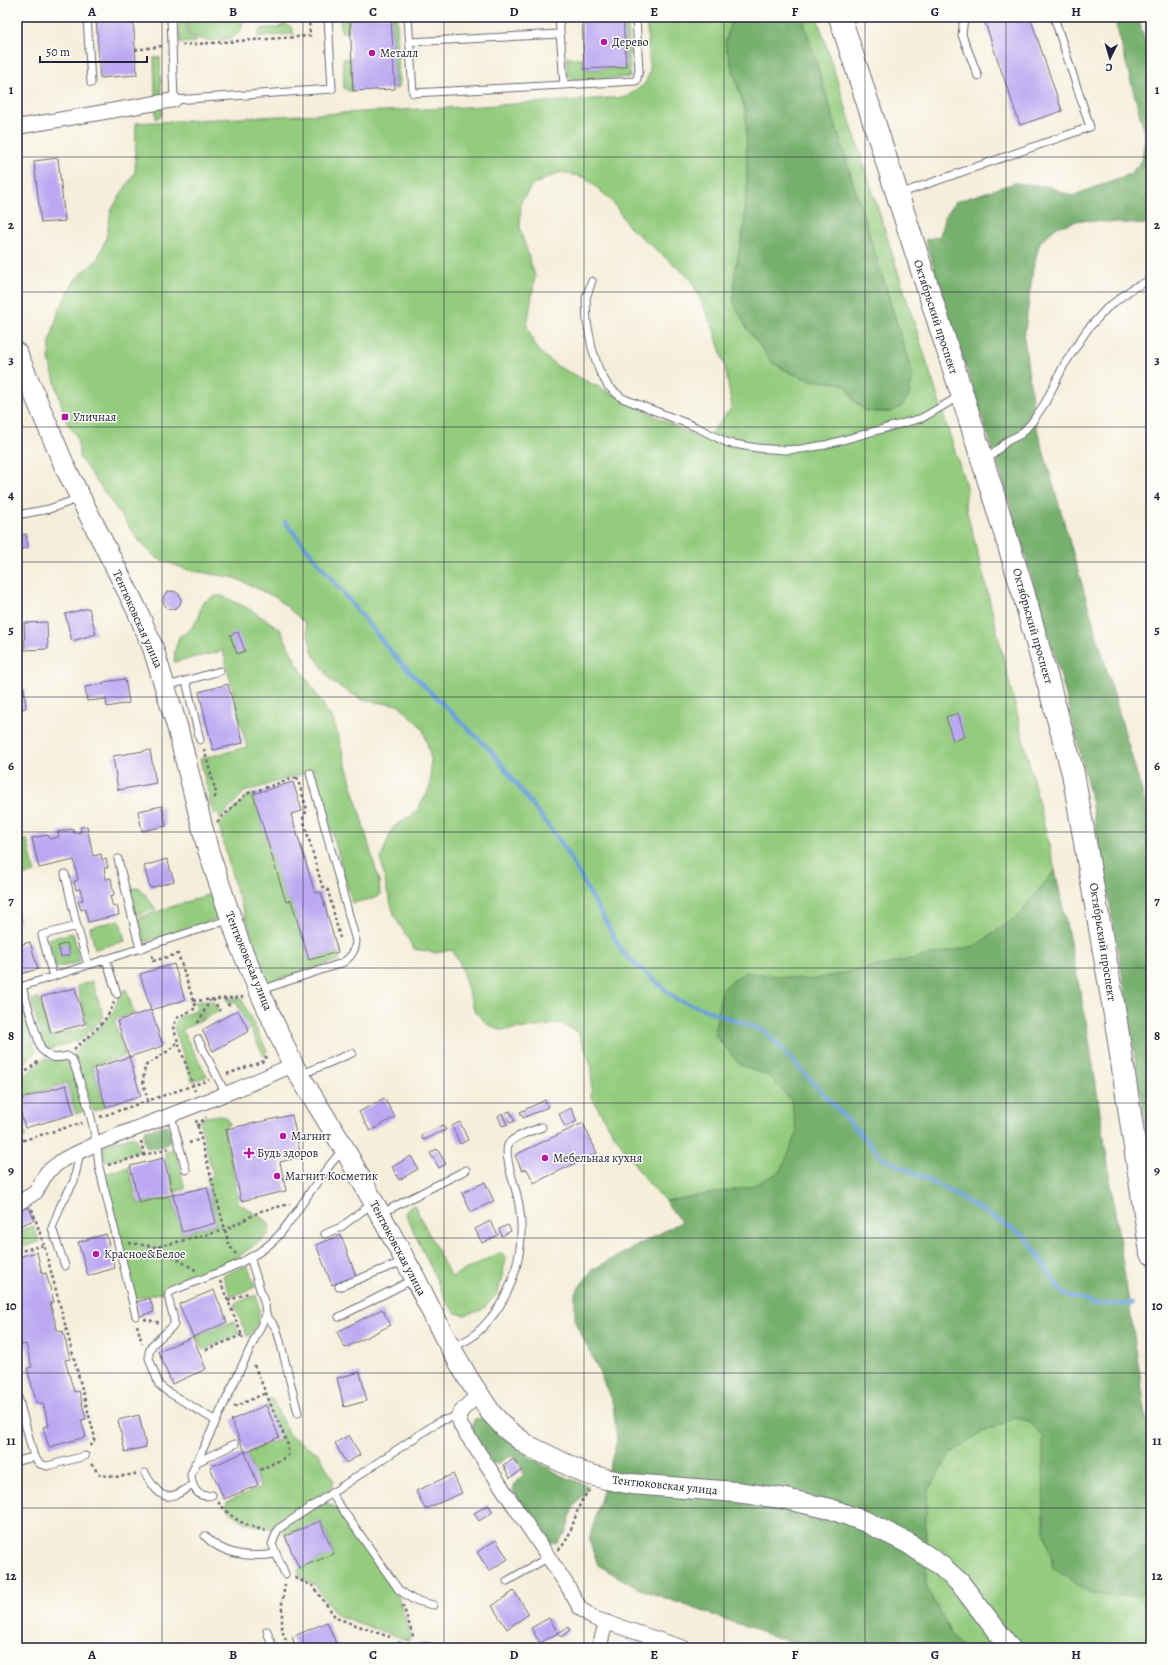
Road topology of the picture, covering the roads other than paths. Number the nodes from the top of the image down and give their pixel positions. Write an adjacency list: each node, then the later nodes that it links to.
1 (87, 17): 13 (lane)
2 (171, 17): 15 (lane)
3 (328, 17): 15 (lane)
4 (408, 17): 11 (lane)
5 (559, 17): 10 (lane)
6 (636, 17): 14 (lane)
7 (840, 17): 17 (main road, Октябрьский проспект)
8 (964, 17): 12 (lane)
9 (1054, 17): 17 (lane)
10 (560, 34): 11 (lane); 14 (lane)
11 (409, 42): 14 (lane)
12 (978, 76)
13 (91, 83)
14 (564, 85)
15 (174, 100): 16 (street)
16 (17, 127)
17 (897, 195): 21 (main road, Октябрьский проспект)
18 (1151, 280): 22 (lane)
19 (592, 281): 21 (lane)
20 (17, 353): 23 (street, Тентюковская улица)
21 (962, 394): 22 (main road, Октябрьский проспект)
22 (983, 464): 55 (main road, Октябрьский проспект)
23 (80, 498): 24 (lane); 27 (street, Тентюковская улица)
24 (17, 515)
25 (220, 671): 26 (lane)
26 (186, 681): 27 (lane); 28 (lane)
27 (166, 687): 32 (street, Тентюковская улица)
28 (200, 740)
29 (310, 773): 40 (lane)
30 (118, 859): 34 (lane)
31 (64, 874): 33 (lane)
32 (231, 919): 34 (lane); 40 (street, Тентюковская улица)
33 (77, 926): 36 (lane); 37 (lane)
34 (140, 949): 35 (lane)
35 (106, 960): 36 (lane); 39 (lane)
36 (88, 965): 37 (lane)
37 (53, 977): 38 (lane)
38 (20, 987): 47 (lane)
39 (117, 994)
40 (252, 997): 43 (street, Тентюковская улица)
41 (198, 1039): 44 (lane)
42 (352, 1053): 43 (lane)
43 (296, 1070): 44 (street); 48 (street, Тентюковская улица)
44 (226, 1094): 45 (street)
45 (171, 1116): 47 (street); 50 (lane)
46 (542, 1127): 64 (lane)
47 (98, 1143): 49 (street); 62 (lane)
48 (344, 1148): 53 (street, Тентюковская улица); 56 (lane)
49 (80, 1152): 52 (street); 58 (lane)
50 (186, 1170)
51 (466, 1170): 53 (lane)
52 (23, 1201)
53 (377, 1208): 54 (lane); 57 (street, Тентюковская улица)
54 (324, 1234)
55 (1151, 1253)
56 (247, 1258): 61 (lane); 69 (lane)
57 (405, 1260): 59 (street, Тентюковская улица); 60 (lane)
58 (65, 1266)
59 (416, 1278): 63 (lane); 64 (street, Тентюковская улица)
60 (339, 1287)
61 (266, 1315): 67 (lane); 69 (lane)
62 (136, 1316)
63 (339, 1317)
64 (451, 1349): 66 (street, Тентюковская улица)
65 (17, 1393): 72 (lane)
66 (478, 1395): 68 (street); 94 (street, Тентюковская улица)
67 (298, 1413)
68 (458, 1416): 77 (lane); 81 (street)
69 (216, 1421): 74 (lane)
70 (235, 1444): 74 (lane)
71 (85, 1456): 72 (lane)
72 (34, 1457): 73 (lane)
73 (17, 1461)
74 (195, 1463): 76 (lane)
75 (145, 1473): 76 (lane)
76 (192, 1486): 78 (lane)
77 (331, 1493): 80 (lane); 84 (lane)
78 (212, 1495)
79 (205, 1536): 80 (lane)
80 (275, 1554): 82 (lane)
81 (549, 1558): 83 (lane); 85 (street)
82 (285, 1574)
83 (507, 1581)
84 (433, 1605)
85 (606, 1622): 92 (street); 93 (street)
86 (267, 1631): 88 (lane)
87 (414, 1647): 91 (lane)
88 (273, 1648)
89 (391, 1648): 90 (lane)
90 (407, 1648)
91 (439, 1648)
92 (599, 1648)
93 (684, 1648)
94 (1010, 1648)

